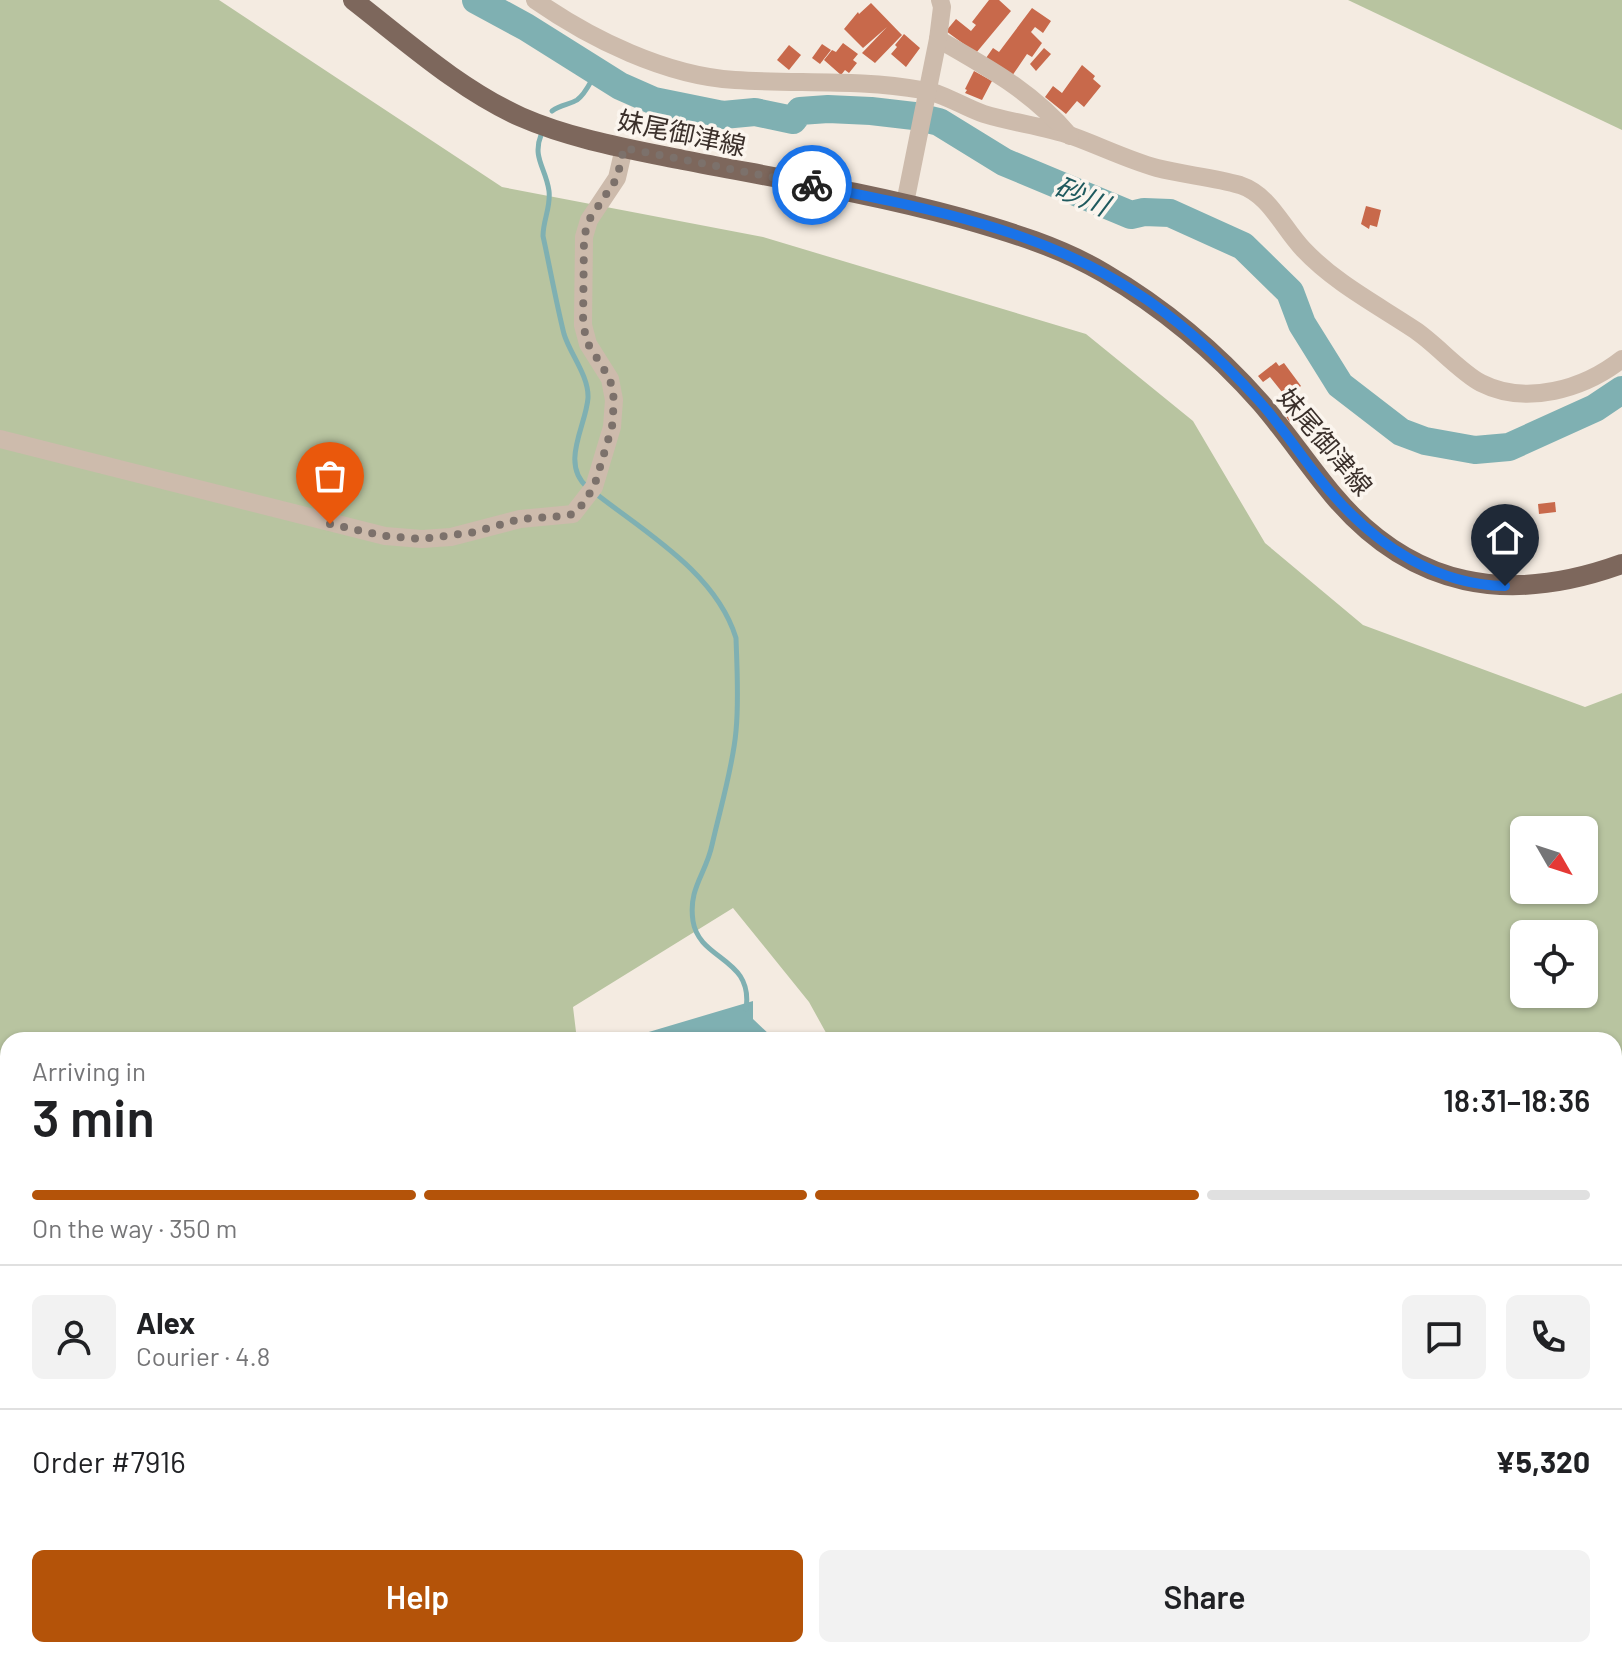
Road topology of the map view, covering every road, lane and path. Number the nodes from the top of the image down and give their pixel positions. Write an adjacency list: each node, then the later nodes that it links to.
1 (353, 0): 7 (main road, 妹尾御津線)
2 (535, 0): 5 (street)
3 (940, 0): 4 (street)
4 (938, 39): 5 (street); 6 (street)
5 (926, 93): 6 (street); 8 (street)
6 (1070, 136): 9 (street)
7 (624, 148): 8 (main road, 妹尾御津線); 10 (street)
8 (905, 203): 11 (main road, 妹尾御津線)
9 (1622, 359)
10 (0, 439)
11 (1622, 564)

